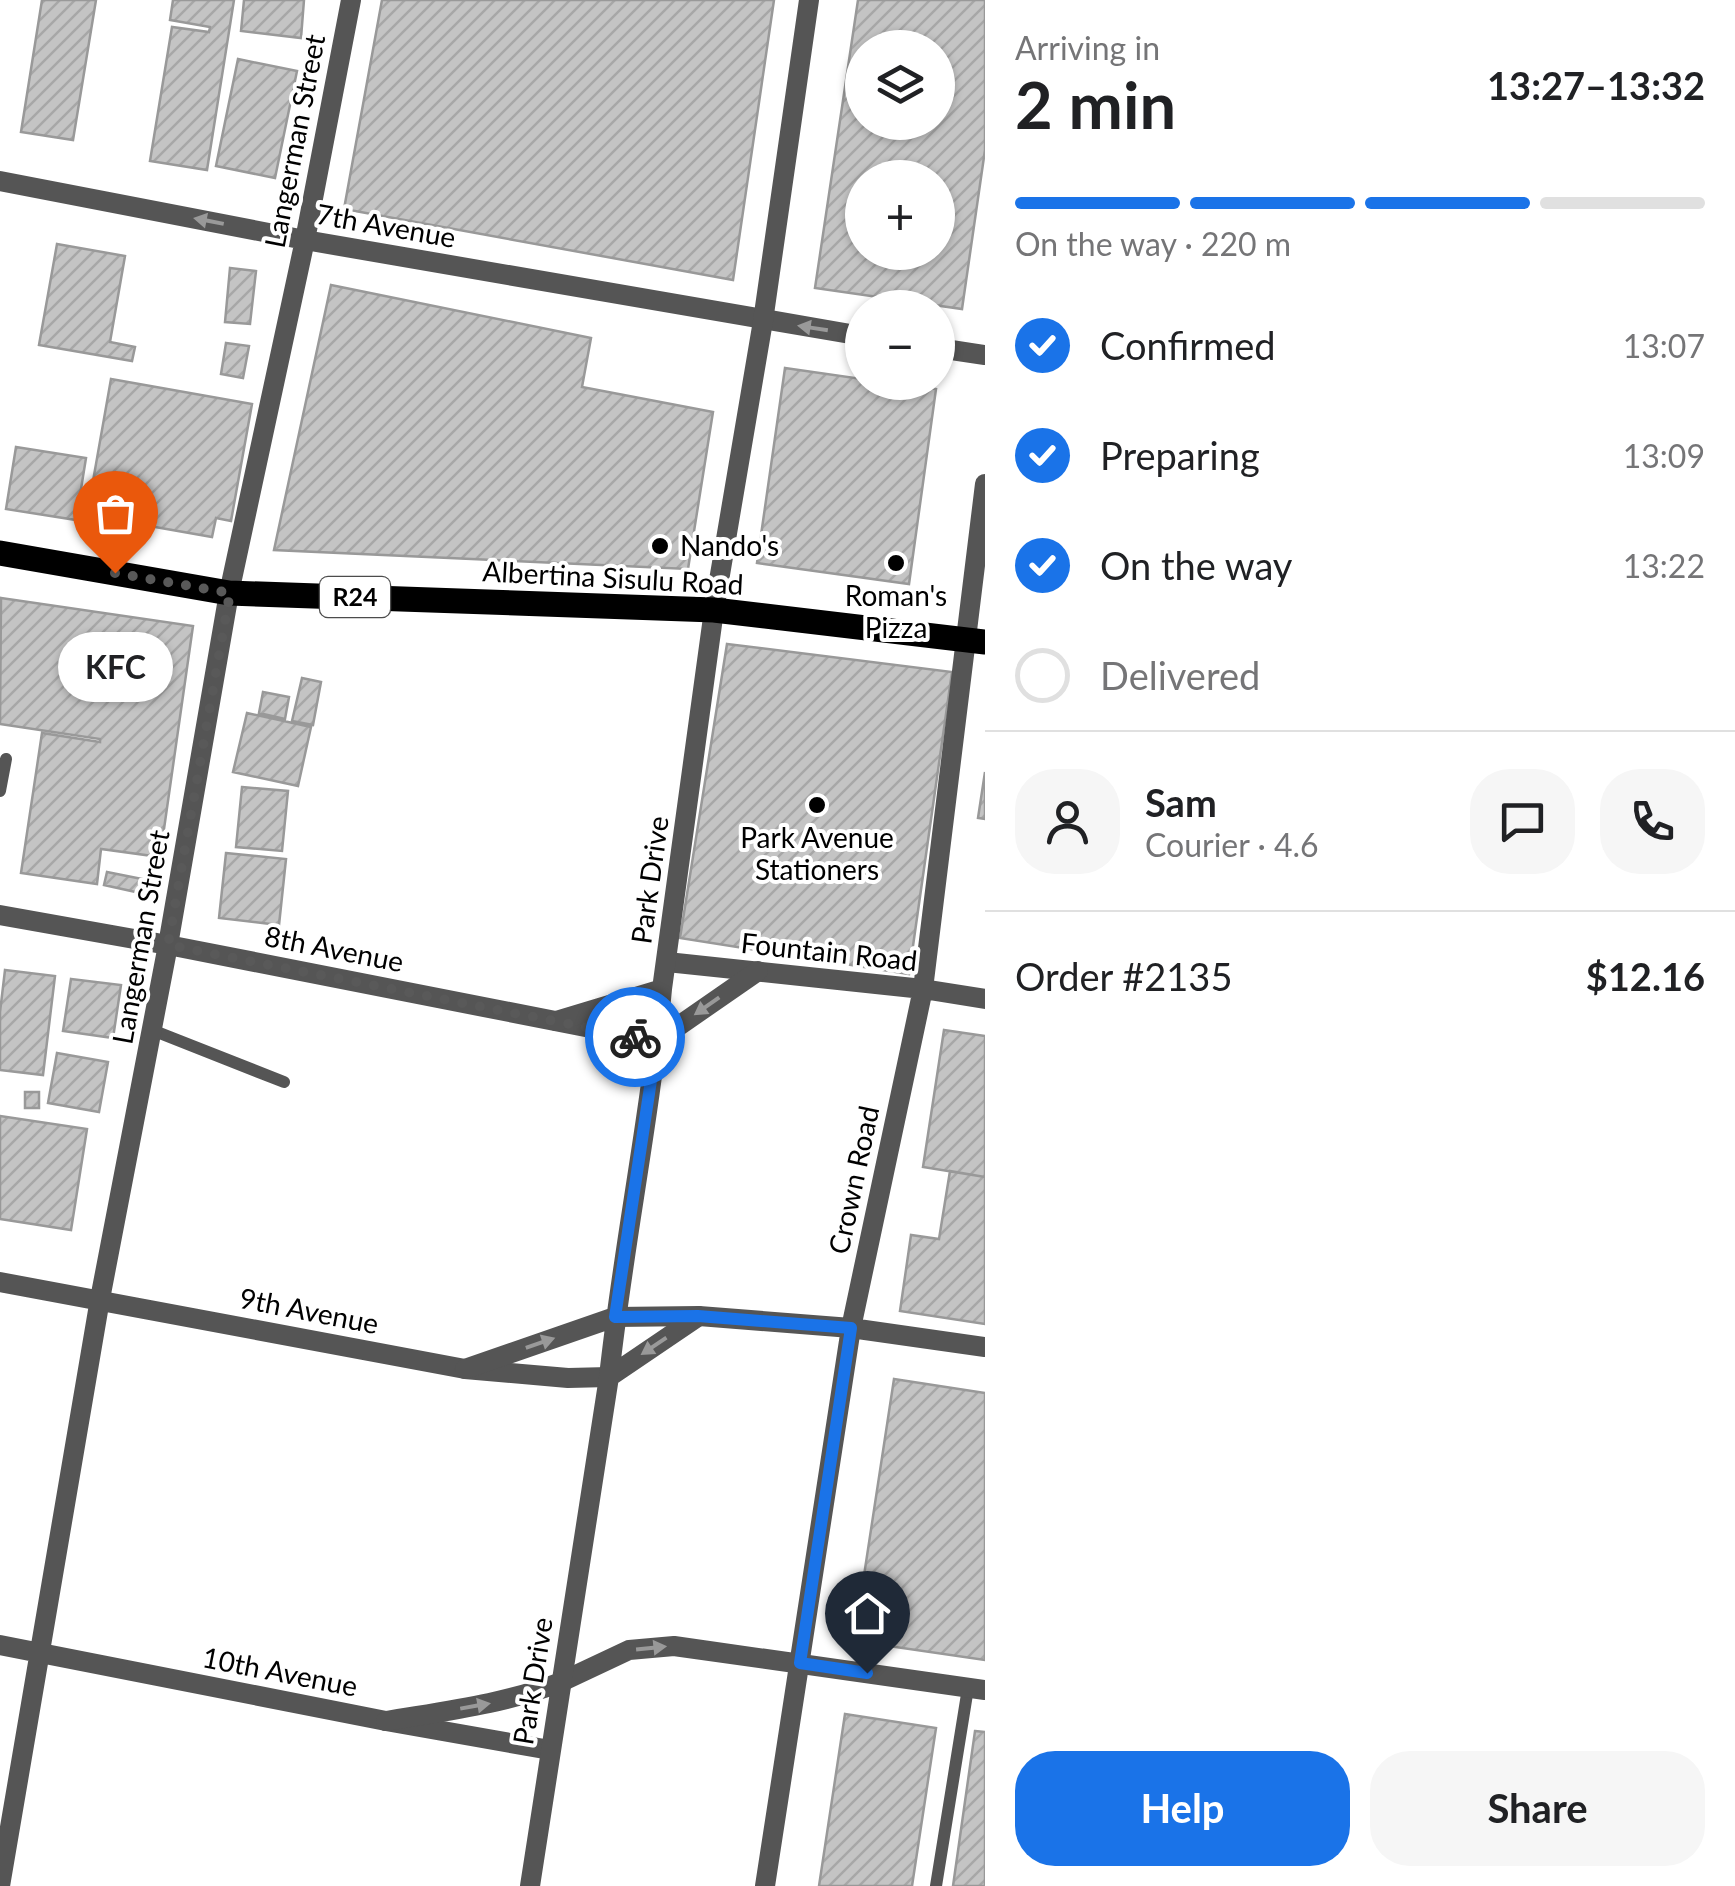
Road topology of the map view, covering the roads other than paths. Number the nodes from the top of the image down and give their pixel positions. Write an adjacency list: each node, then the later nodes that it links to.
1 (351, 0): 4 (street, Langerman Street)
2 (809, 0): 5 (street, Park Drive)
3 (0, 181): 4 (street, 7th Avenue, one-way to 3)
4 (304, 240): 5 (street, 7th Avenue); 11 (street, Langerman Street)
5 (763, 320): 6 (street, 7th Avenue, one-way to 5); 12 (street, Park Drive)
6 (845, 333)
7 (955, 351): 8 (street)
8 (985, 355)
9 (985, 484): 13 (street, Crown Road)
10 (0, 553): 11 (main road, Albertina Sisulu Road / R24)
11 (230, 593): 12 (main road, Albertina Sisulu Road / R24); 17 (street, Langerman Street)
12 (714, 610): 13 (main road, Albertina Sisulu Road / R24); 18 (street, Park Drive)
13 (975, 641): 21 (street, Crown Road)
14 (6, 759): 15 (lane)
15 (0, 790)
16 (0, 916): 17 (street, 8th Avenue)
17 (168, 945): 23 (street, 8th Avenue); 24 (street, Langerman Street)
18 (667, 962): 19 (street, Fountain Road); 20 (street, Park Drive)
19 (758, 971): 21 (street, Fountain Road); 25 (street, one-way to 25)
20 (662, 989): 23 (street); 25 (street, Park Drive)
21 (922, 989): 22 (street, Fountain Road); 31 (street, Crown Road)
22 (985, 1000)
23 (556, 1020): 25 (street, 8th Avenue)
24 (152, 1030): 26 (lane); 28 (street, Langerman Street)
25 (657, 1041): 30 (street, Park Drive)
26 (284, 1082)
27 (0, 1282): 28 (street, 9th Avenue)
28 (100, 1299): 33 (street, 9th Avenue); 36 (street, Langerman Street)
29 (698, 1316): 30 (street); 31 (street); 34 (street, one-way to 34)
30 (615, 1317): 33 (street, one-way to 30); 34 (street, Park Drive)
31 (851, 1328): 32 (street); 37 (street, Crown Road)
32 (985, 1346)
33 (465, 1369): 34 (street, 9th Avenue)
34 (609, 1376): 38 (street, Park Drive)
35 (0, 1645): 36 (street, 10th Avenue)
36 (40, 1652): 40 (street, 10th Avenue); 42 (street, Langerman Street)
37 (800, 1663): 38 (street, one-way to 37); 39 (street); 44 (street, Crown Road)
38 (561, 1682): 40 (street, one-way to 38); 41 (street, Park Drive)
39 (976, 1689): 45 (lane)
40 (386, 1721): 41 (street, 10th Avenue)
41 (550, 1750): 43 (street, Park Drive)
42 (0, 1886)
43 (530, 1886)
44 (765, 1886)
45 (936, 1886)

